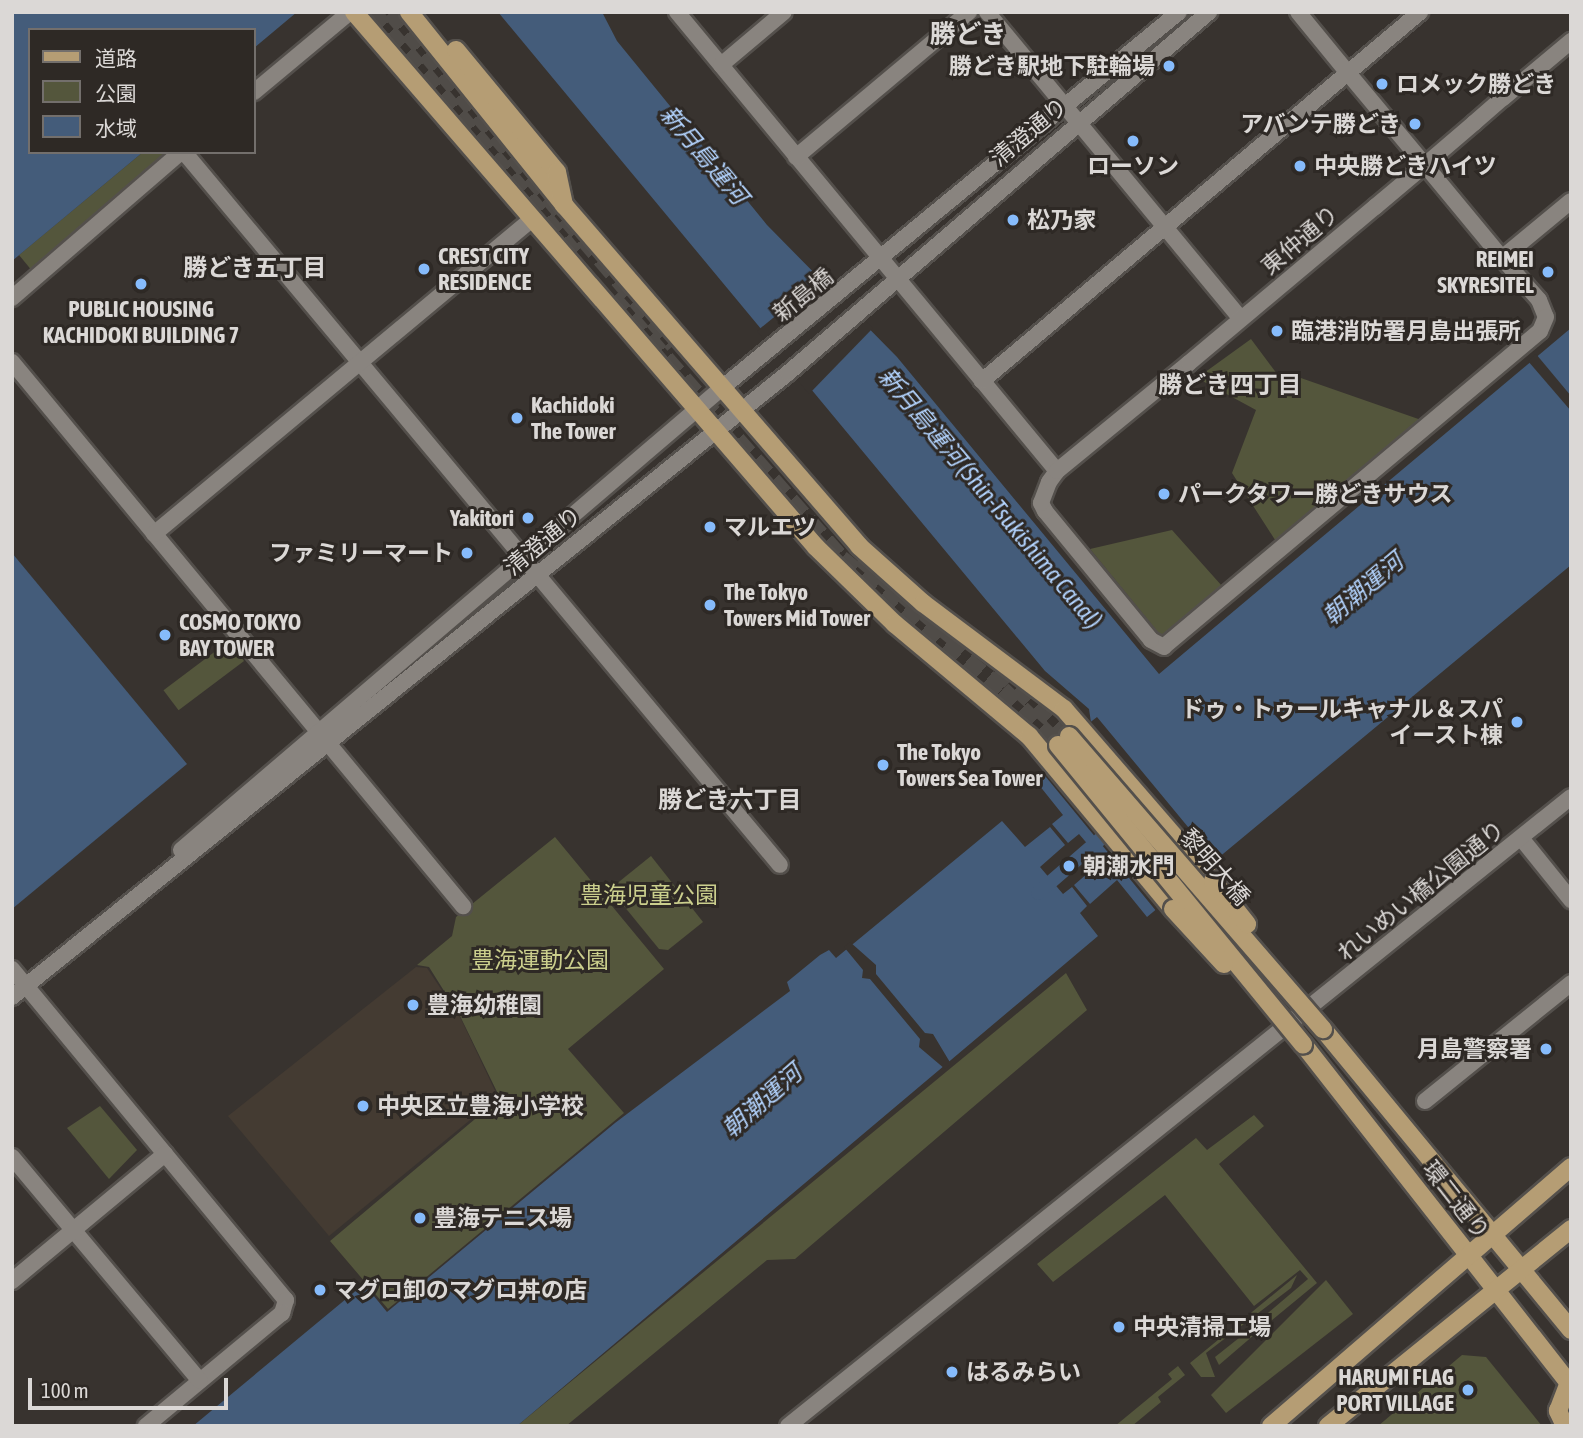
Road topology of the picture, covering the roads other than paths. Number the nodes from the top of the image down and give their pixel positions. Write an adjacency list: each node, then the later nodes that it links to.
1 (409, 12): 23 (main road)
2 (424, 12): 23 (main road)
3 (677, 12): 13 (street)
4 (784, 12): 13 (street)
5 (969, 12): 20 (street)
6 (987, 12): 16 (street)
7 (1180, 12): 16 (street, 清澄通り)
8 (1209, 12): 17 (street, 清澄通り)
9 (1298, 12): 14 (street)
10 (1420, 12): 14 (street)
11 (349, 14): 15 (street); 24 (main road); 30 (main road)
12 (1571, 41): 21 (street, 東仲通り)
13 (720, 65): 20 (street)
14 (1348, 73): 21 (street); 25 (street)
15 (256, 90)
16 (1066, 108): 17 (street); 27 (street, 清澄通り)
17 (1077, 122): 25 (street); 29 (street, 清澄通り)
18 (181, 154): 32 (street)
19 (185, 154): 37 (street)
20 (796, 157): 27 (street)
21 (1424, 165): 26 (street); 33 (street, 東仲通り)
22 (1571, 201): 26 (street)
23 (564, 205): 34 (main road)
24 (528, 222): 30 (main road); 37 (street)
25 (1165, 227): 33 (street); 40 (street)
26 (1502, 258): 45 (street)
27 (881, 260): 28 (street, 清澄通り); 29 (street)
28 (866, 272): 35 (street, 新島橋)
29 (896, 278): 31 (street, 清澄通り); 40 (street)
30 (593, 289): 38 (main road)
31 (881, 291): 39 (street, 新島橋)
32 (12, 298)
33 (1241, 319): 45 (street, 東仲通り)
34 (693, 352): 38 (main road); 41 (main road)
35 (768, 352): 41 (street, 清澄通り)
36 (12, 362): 46 (street)
37 (359, 364): 46 (street); 48 (street)
38 (668, 373): 43 (main road)
39 (788, 373): 42 (street, 清澄通り)
40 (982, 381): 45 (street)
41 (723, 387): 42 (main road); 43 (street, 清澄通り)
42 (743, 410): 44 (street, 清澄通り); 47 (main road)
43 (701, 411): 44 (main road); 48 (street, 清澄通り)
44 (715, 427): 49 (street, 清澄通り); 50 (main road)
45 (1057, 471)
46 (154, 534): 51 (street)
47 (870, 557): 50 (main road); 63 (main road, bridge)
48 (520, 558): 49 (street); 51 (street, 清澄通り)
49 (535, 577): 52 (street, 清澄通り); 55 (street)
50 (846, 579): 64 (main road, bridge)
51 (316, 729): 52 (street); 58 (street, 清澄通り)
52 (330, 746): 57 (street); 58 (street, 清澄通り)
53 (1571, 797): 54 (street, れいめい橋公園通り)
54 (1521, 838): 56 (street); 80 (street, れいめい橋公園通り)
55 (780, 865)
56 (1571, 900)
57 (463, 906)
58 (75, 946): 61 (street)
59 (12, 969): 61 (street)
60 (1571, 983): 65 (street)
61 (26, 986): 62 (street); 66 (street)
62 (12, 997)
63 (1323, 1029): 64 (main road, 黎明大橋, bridge); 71 (main road, 環二通り)
64 (1303, 1044): 72 (main road, 環二通り)
65 (1425, 1101)
66 (165, 1154): 70 (street); 77 (street)
67 (12, 1157): 70 (street)
68 (1571, 1167): 71 (main road)
69 (1571, 1229): 73 (main road)
70 (73, 1231): 74 (street); 77 (street)
71 (1492, 1231): 72 (main road); 73 (main road, 環二通り)
72 (1466, 1253): 75 (main road, 環二通り); 81 (main road)
73 (1522, 1270): 75 (main road); 76 (main road, 環二通り)
74 (12, 1281)
75 (1496, 1291): 78 (main road, 環二通り); 82 (main road)
76 (1570, 1329)
77 (200, 1381): 79 (street)
78 (1570, 1384): 83 (main road)
79 (146, 1426)
80 (788, 1426)
81 (1271, 1426)
82 (1328, 1426)
83 (1565, 1426)

